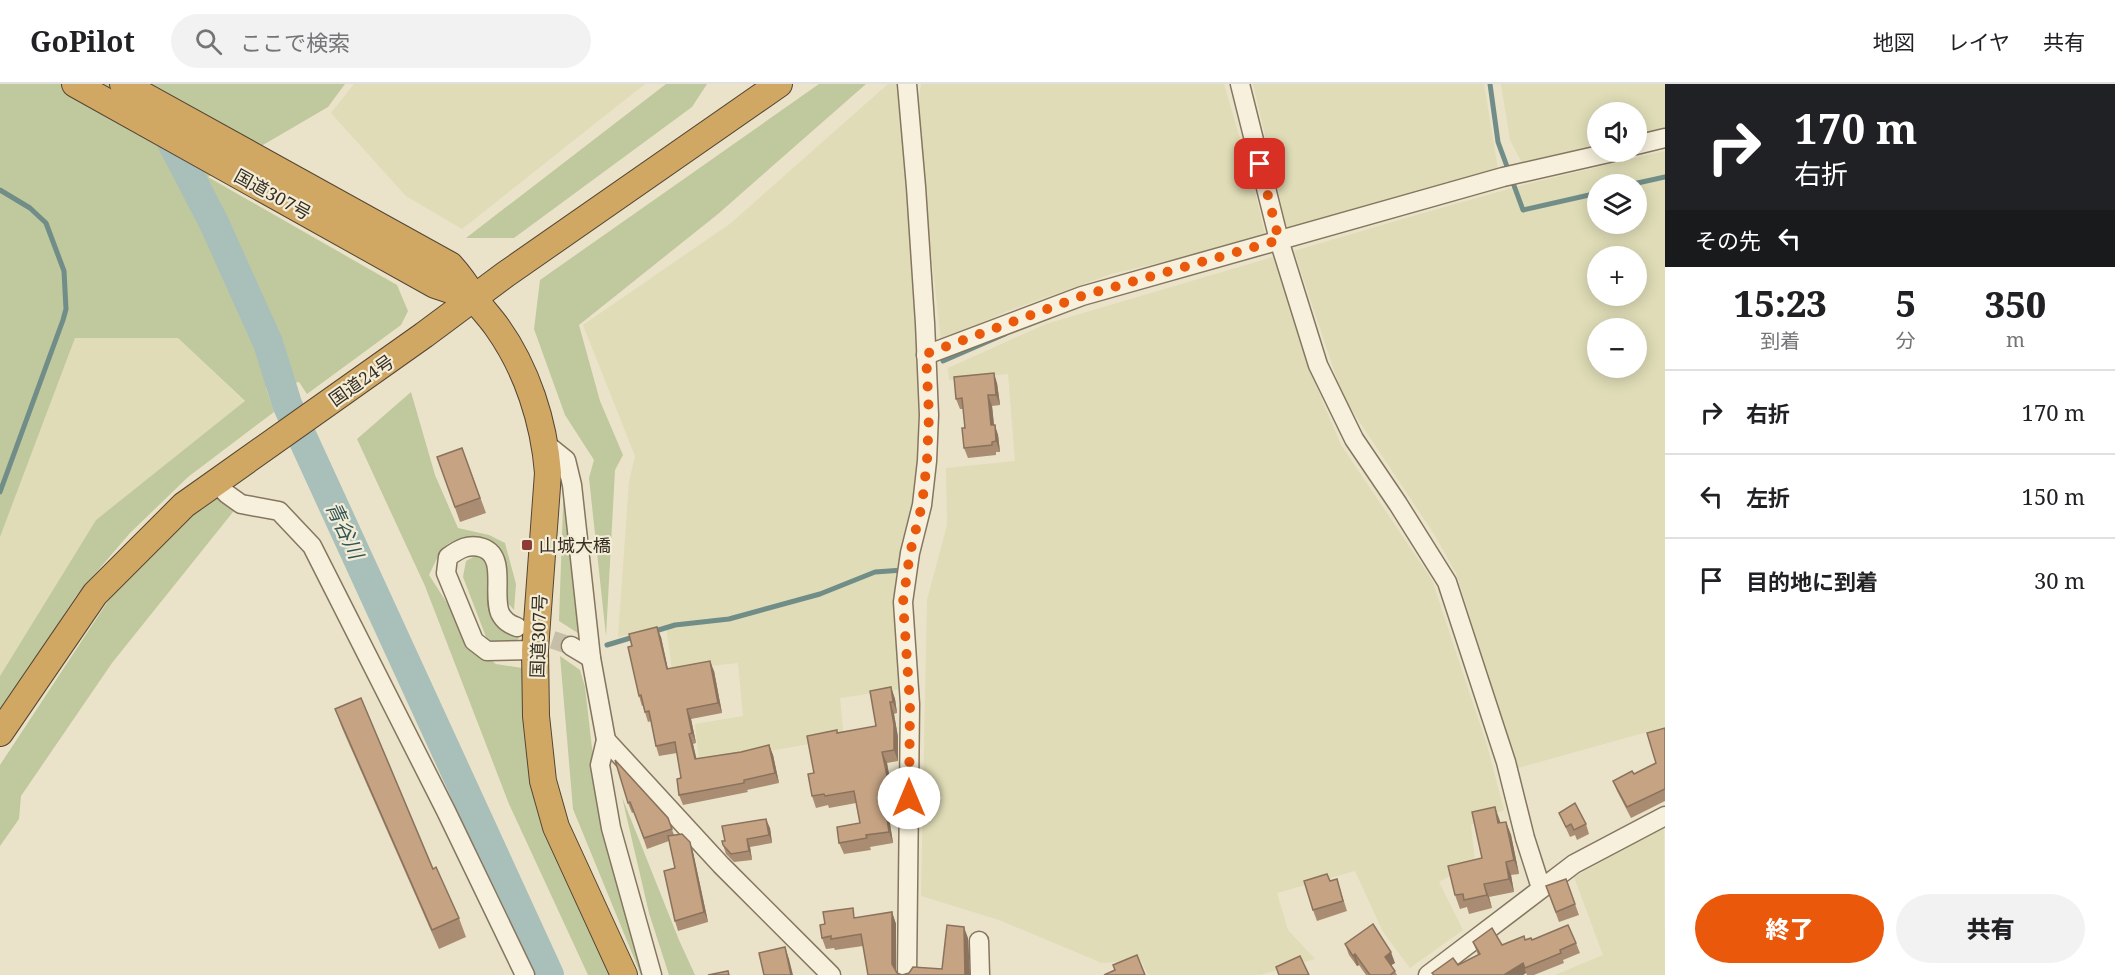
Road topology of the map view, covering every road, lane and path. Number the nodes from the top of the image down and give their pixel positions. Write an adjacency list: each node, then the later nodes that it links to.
1 (75, 84): 10 (highway, 国道307号)
2 (123, 84): 10 (highway, 国道307号)
3 (779, 84): 11 (highway, 国道24号)
4 (907, 84): 12 (street)
5 (1240, 84): 9 (street)
6 (1665, 138): 7 (street)
7 (1647, 142)
8 (1587, 158): 9 (street)
9 (1279, 240): 12 (street); 22 (street)
10 (443, 275): 11 (highway, 国道307号)
11 (474, 298): 13 (highway, 国道307号); 14 (highway, 国道24号)
12 (926, 354): 28 (street)
13 (546, 444): 17 (highway, 国道307号); 18 (street)
14 (215, 482): 19 (highway, 国道24号); 24 (street)
15 (517, 627): 17 (street)
16 (571, 646): 18 (street)
17 (535, 650): 25 (highway, 国道307号)
18 (591, 658): 20 (street)
19 (0, 733)
20 (606, 740): 26 (street); 27 (street)
21 (1665, 816): 22 (street)
22 (1541, 888): 30 (street)
23 (980, 941): 29 (street)
24 (525, 975)
25 (624, 975)
26 (652, 975)
27 (831, 975)
28 (907, 975)
29 (980, 975)
30 (1428, 975)

